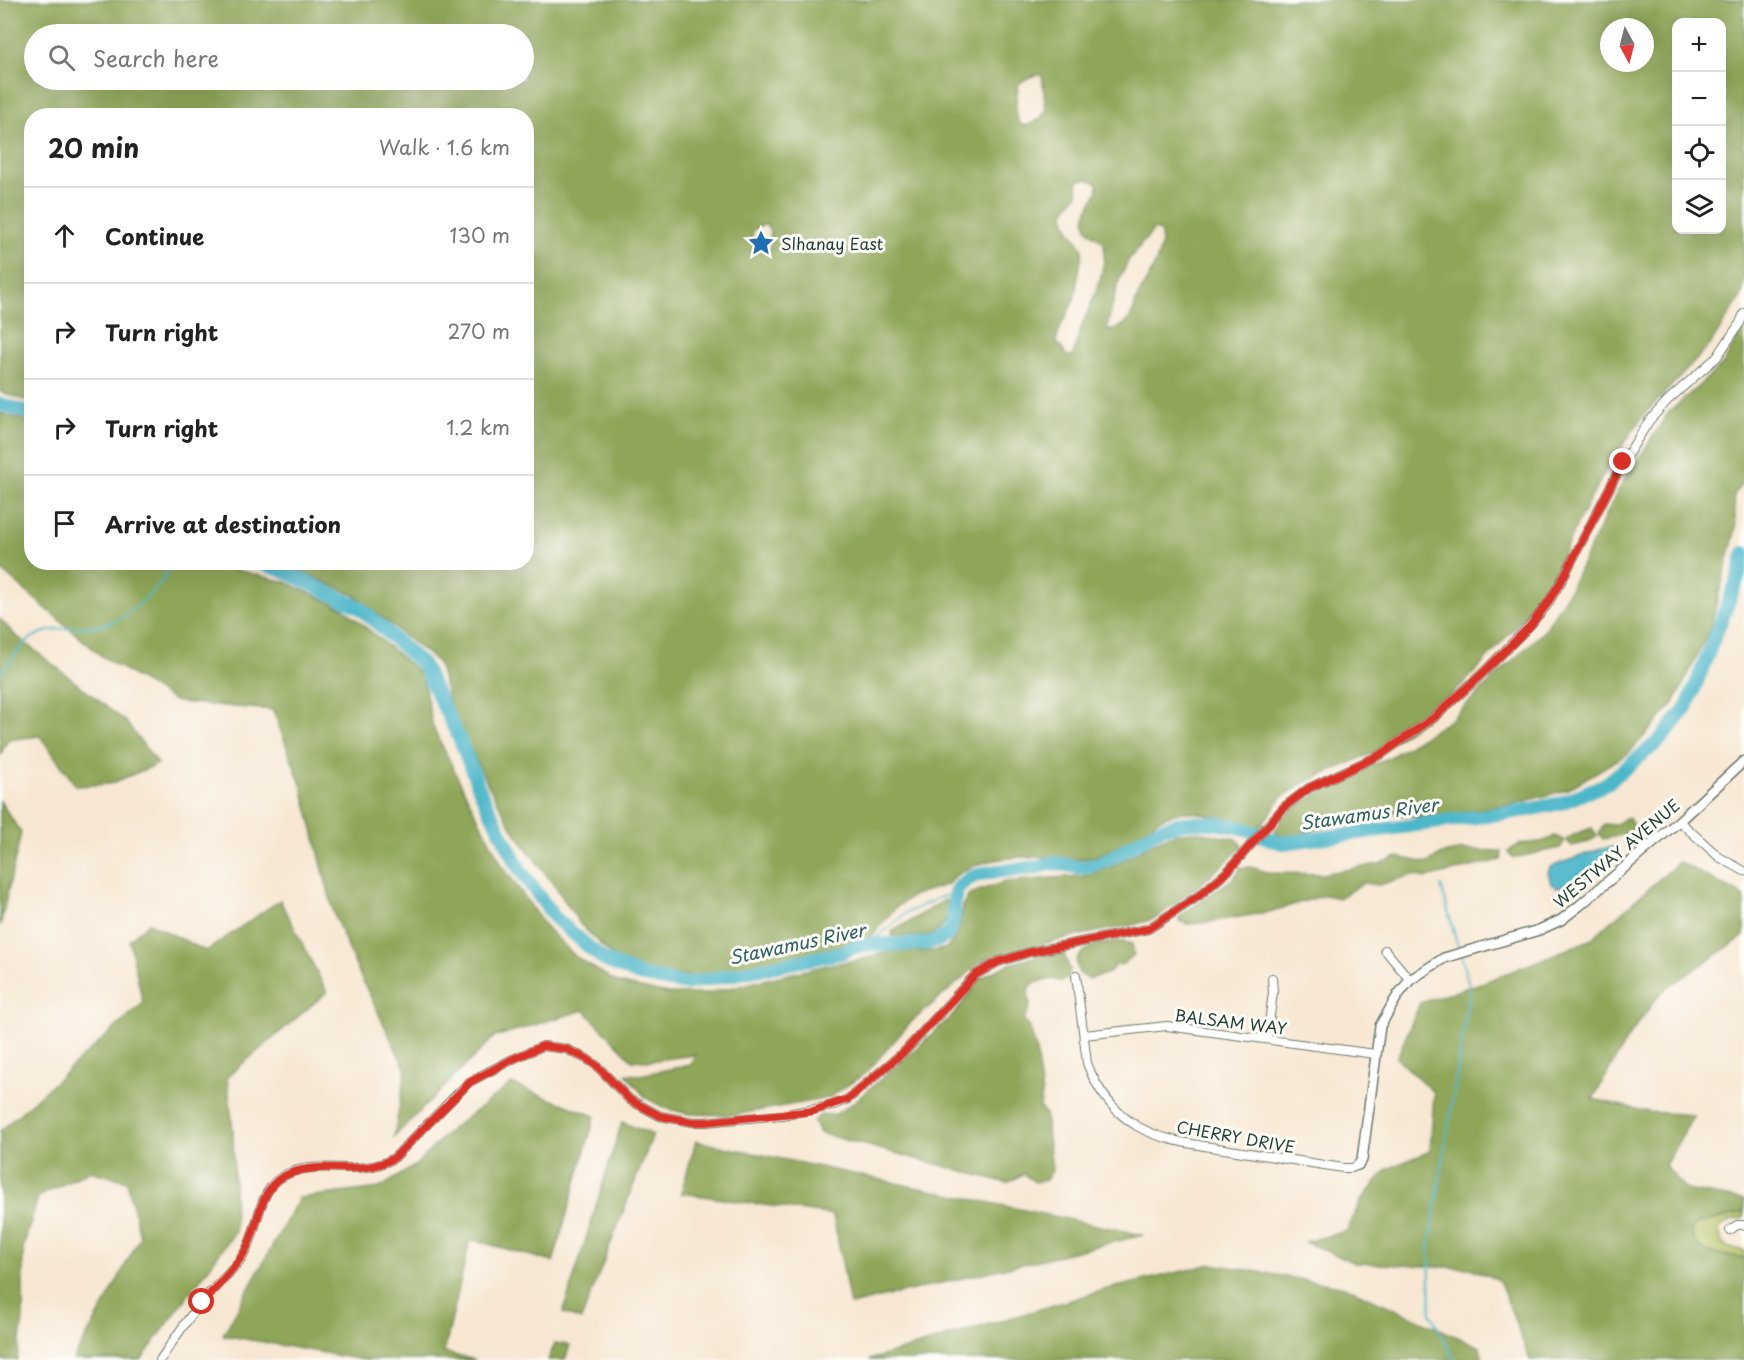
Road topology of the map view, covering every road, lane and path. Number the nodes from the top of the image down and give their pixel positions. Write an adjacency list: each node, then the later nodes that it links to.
1 (1744, 313): 15 (street)
2 (1744, 761): 3 (street, WESTWAY AVENUE)
3 (1679, 821): 4 (street); 8 (street, WESTWAY AVENUE)
4 (1744, 871)
5 (1385, 950): 8 (street)
6 (1076, 975): 9 (street, CHERRY DRIVE)
7 (1272, 978): 10 (street)
8 (1410, 980): 11 (street, WESTWAY AVENUE)
9 (1084, 1035): 10 (street, BALSAM WAY); 12 (street, CHERRY DRIVE)
10 (1267, 1039): 11 (street, BALSAM WAY)
11 (1376, 1054): 12 (street, WESTWAY AVENUE)
12 (1358, 1165)
13 (1744, 1225): 14 (street)
14 (1730, 1230)
15 (160, 1360)

